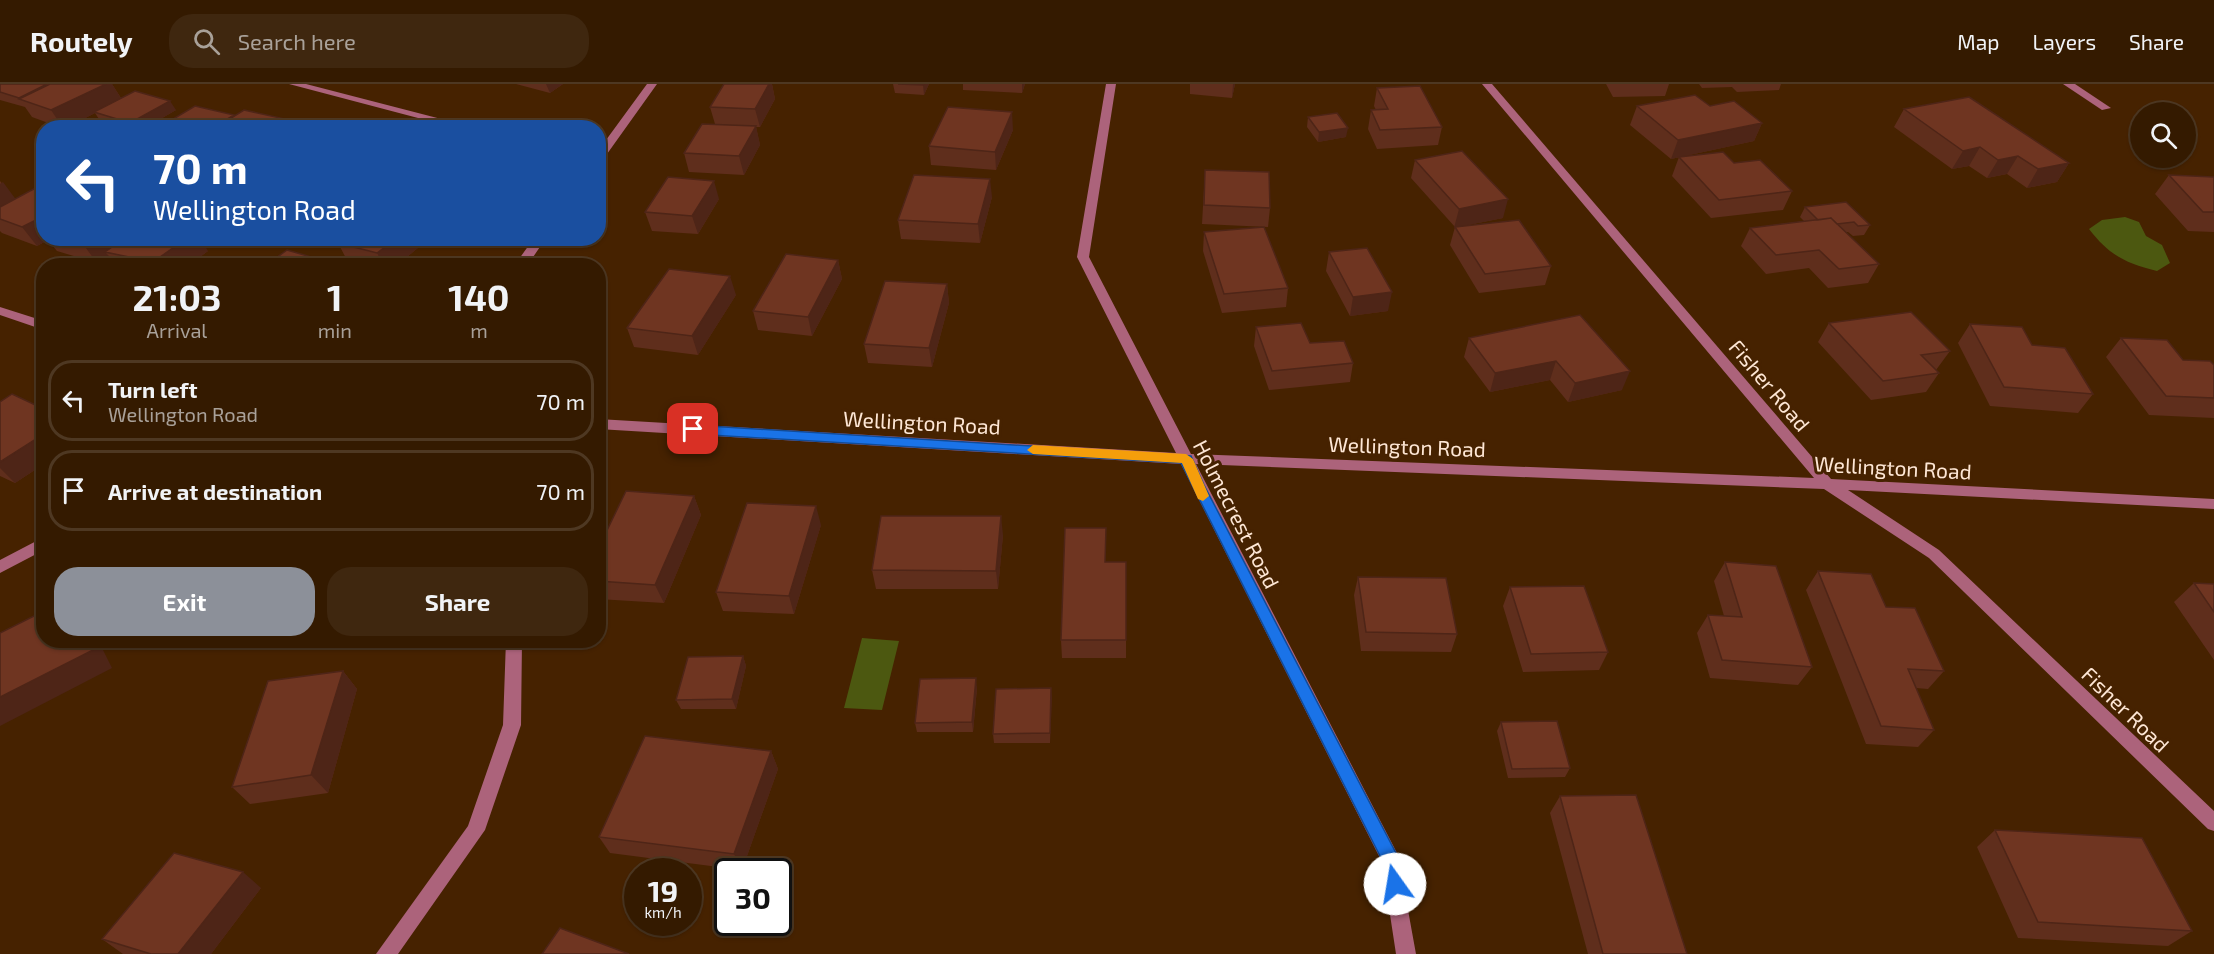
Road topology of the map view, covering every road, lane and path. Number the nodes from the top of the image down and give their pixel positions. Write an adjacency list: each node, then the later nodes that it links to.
1 (294, 84): 7 (street)
2 (652, 84): 8 (street)
3 (1111, 84): 12 (street, Holmecrest Road)
4 (1487, 84): 13 (street, Fisher Road)
5 (2068, 84): 6 (street)
6 (2106, 108)
7 (439, 120)
8 (606, 149)
9 (0, 311): 10 (street)
10 (36, 323)
11 (606, 424): 12 (street, Wellington Road)
12 (1186, 459): 13 (street, Wellington Road); 20 (street, Holmecrest Road)
13 (1827, 484): 14 (street, Wellington Road); 18 (street, Fisher Road)
14 (2214, 504)
15 (36, 547): 16 (street)
16 (0, 567)
17 (514, 648): 19 (street)
18 (2214, 823)
19 (386, 954)
20 (1406, 954)

